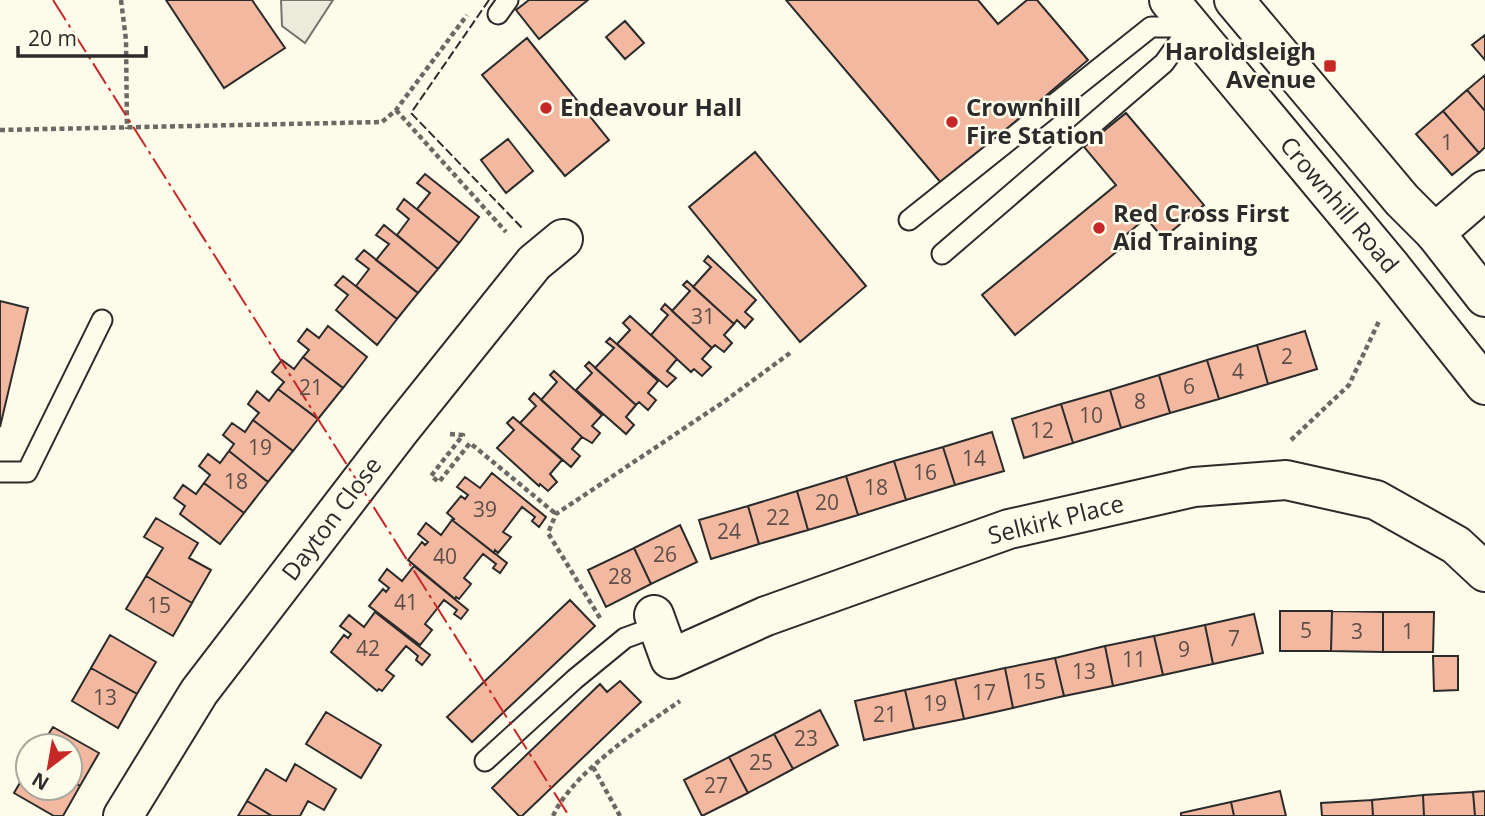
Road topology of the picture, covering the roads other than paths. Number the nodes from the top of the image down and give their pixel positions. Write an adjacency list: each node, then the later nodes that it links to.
1 (1234, 0): 5 (street)
2 (1181, 9): 4 (lane); 7 (lane); 10 (street, Crownhill Road)
3 (1485, 190): 5 (street)
4 (909, 220)
5 (1435, 233): 8 (street)
6 (563, 239): 15 (street, Dayton Close)
7 (942, 254)
8 (1485, 298)
9 (102, 320): 11 (lane)
10 (1485, 385)
11 (0, 472)
12 (1485, 572): 13 (street, Selkirk Place)
13 (660, 633): 14 (lane)
14 (485, 761)
15 (123, 816)

